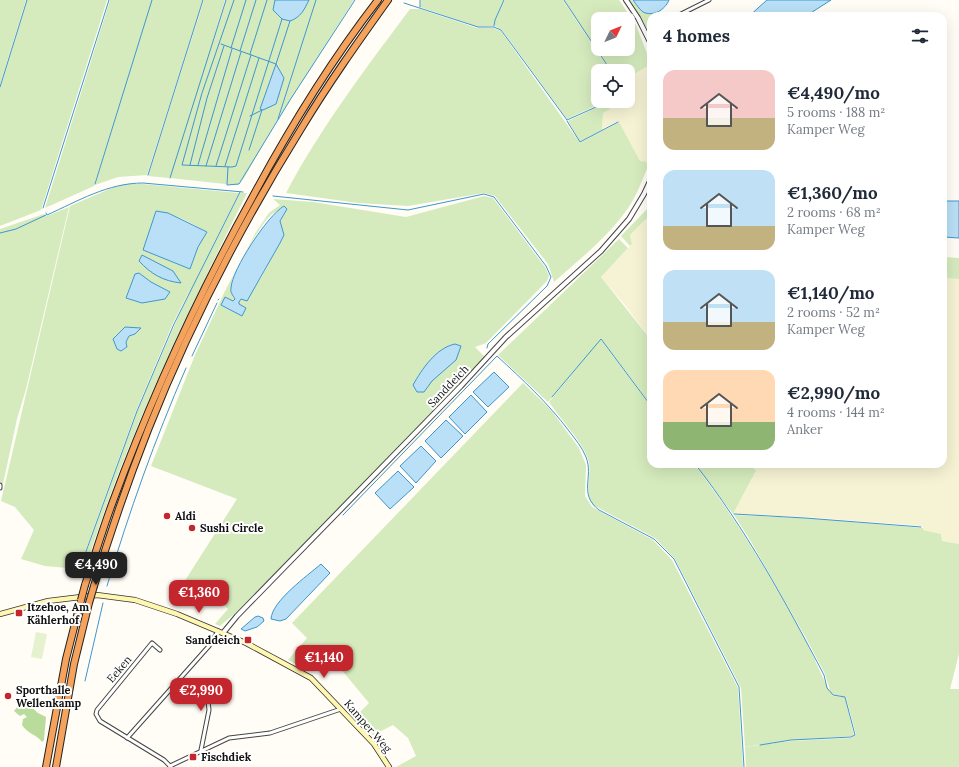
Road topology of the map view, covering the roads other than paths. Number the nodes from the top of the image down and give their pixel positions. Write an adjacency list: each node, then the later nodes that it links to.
1 (378, 0): 17 (highway, bridge)
2 (388, 0): 18 (highway, bridge)
3 (626, 0): 6 (street)
4 (709, 0): 5 (street)
5 (686, 12)
6 (647, 32)
7 (647, 187): 11 (street, Sanddeich)
8 (0, 485): 9 (street)
9 (0, 488)
10 (0, 614): 11 (main road, Kamper Weg)
11 (221, 632): 14 (main road, Kamper Weg); 15 (street, Sanddeich)
12 (160, 650): 15 (street, Eeken)
13 (221, 682): 16 (street)
14 (342, 709): 16 (street); 20 (main road, Kamper Weg)
15 (127, 738): 19 (street)
16 (201, 750): 19 (street)
17 (46, 767)
18 (56, 767)
19 (170, 767)
20 (389, 767)

